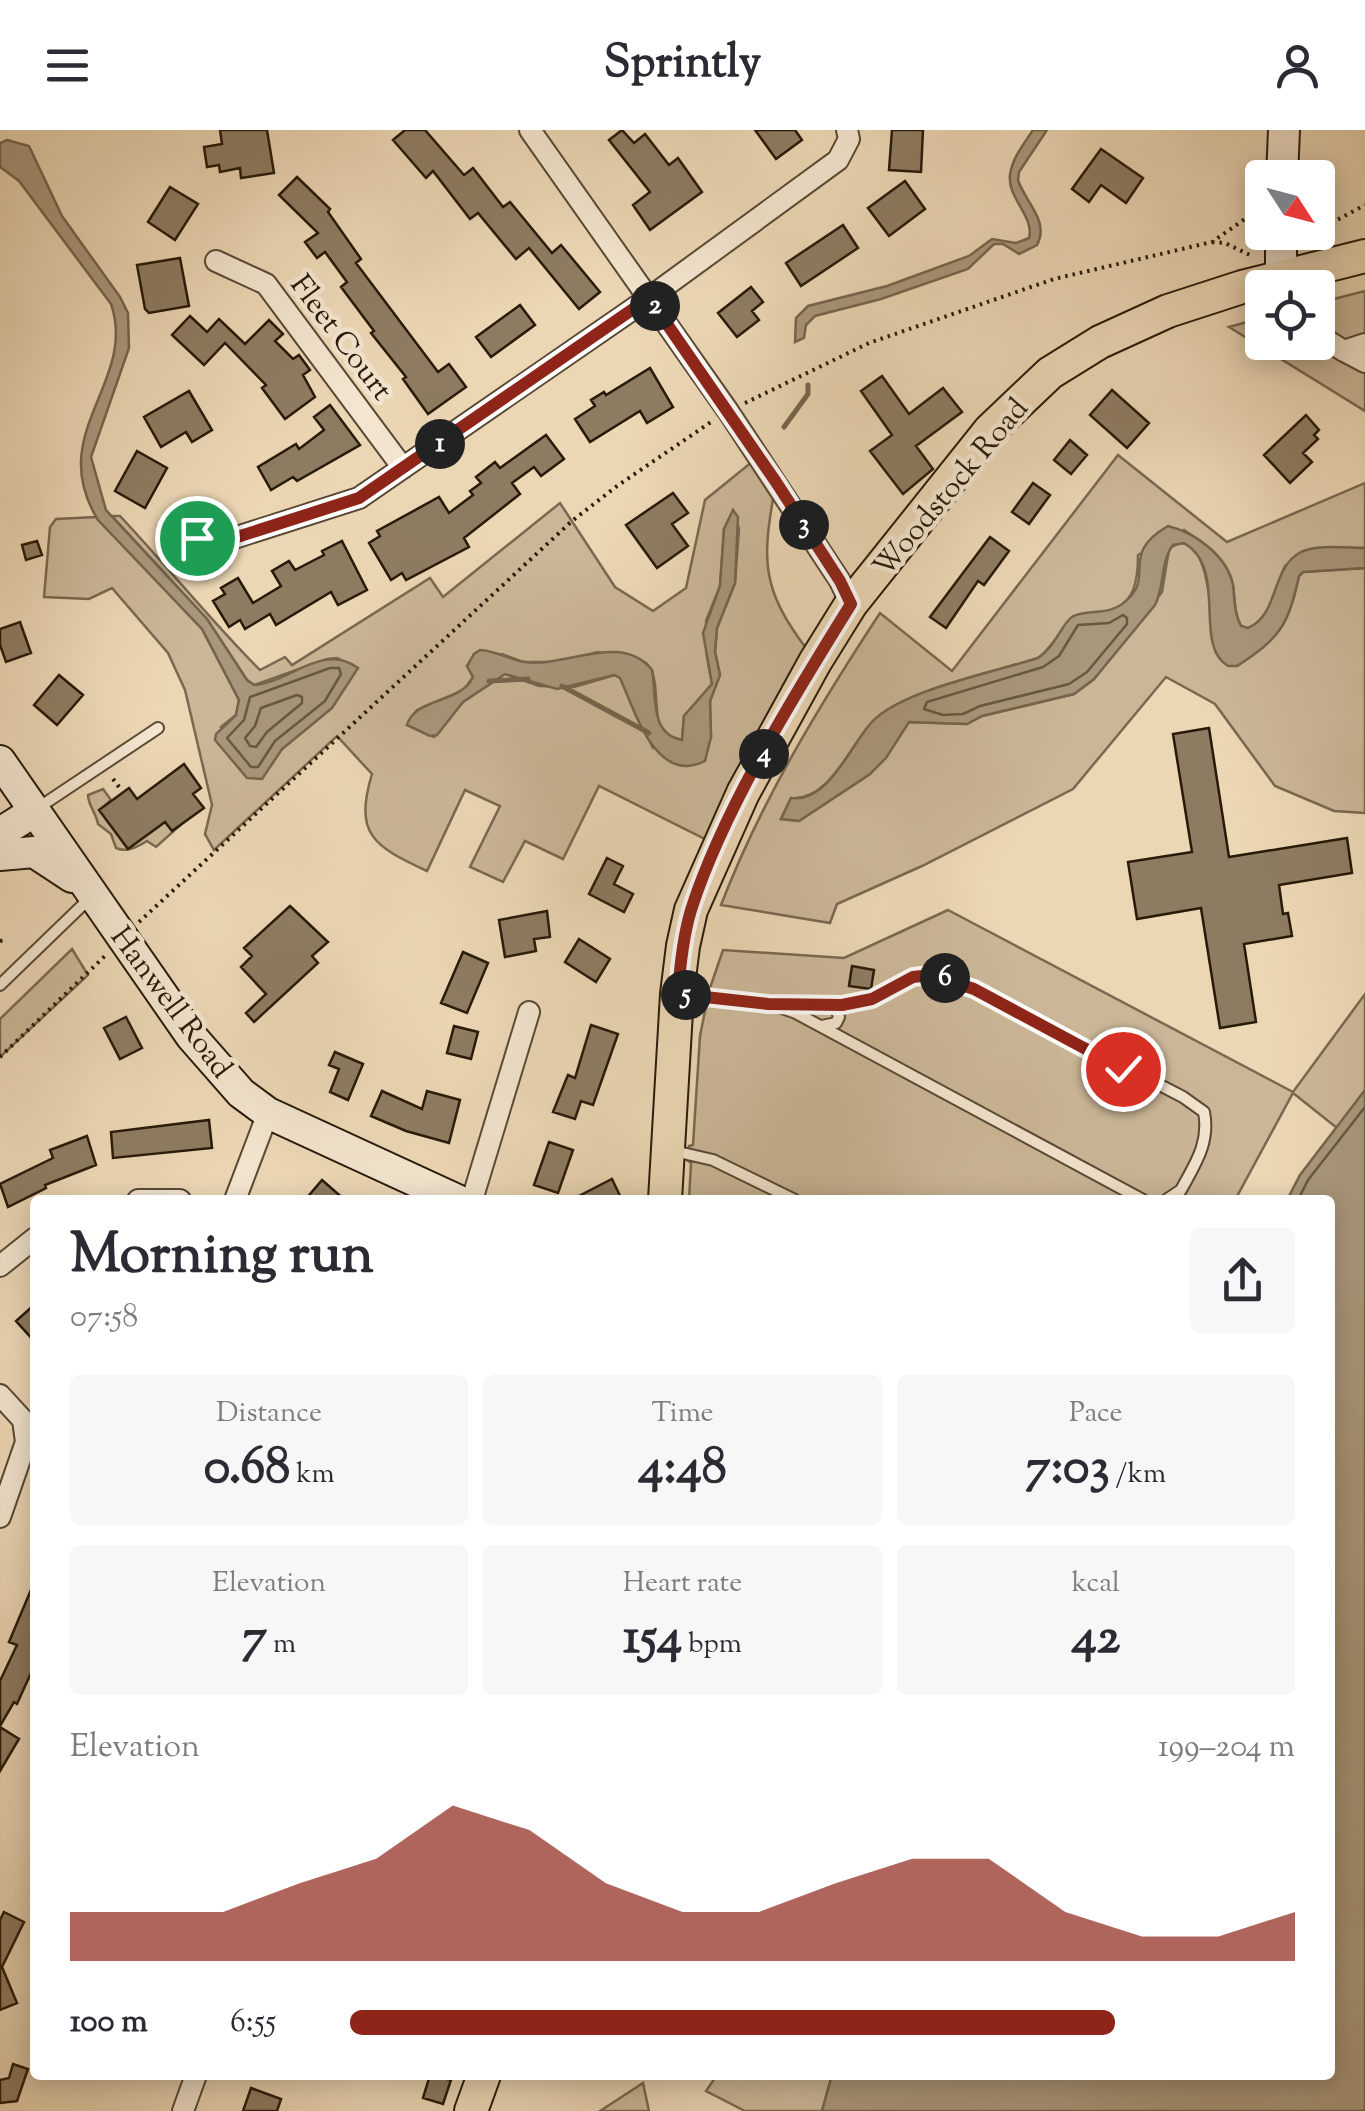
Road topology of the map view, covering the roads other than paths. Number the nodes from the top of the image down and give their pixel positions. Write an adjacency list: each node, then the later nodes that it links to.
1 (530, 130): 9 (street)
2 (847, 130): 9 (street)
3 (1284, 130): 4 (main road)
4 (1283, 160)
5 (1365, 256): 7 (main road, Woodstock Road)
6 (216, 262): 14 (street, Fleet Court)
7 (1320, 270)
8 (1245, 292): 16 (main road, Woodstock Road)
9 (649, 298): 14 (street); 16 (street)
10 (1365, 344): 12 (street)
11 (1335, 345): 12 (street)
12 (1344, 351): 13 (street)
13 (1365, 362)
14 (403, 468): 15 (street)
15 (197, 538)
16 (851, 604): 24 (main road, Woodstock Road)
17 (158, 728): 19 (lane)
18 (0, 761): 19 (main road, Hanwell Road)
19 (35, 811): 20 (main road); 22 (main road, Hanwell Road)
20 (0, 833)
21 (0, 855): 22 (main road)
22 (90, 892): 23 (lane); 29 (main road, Hanwell Road)
23 (0, 985)
24 (678, 994): 25 (lane); 30 (main road, Woodstock Road)
25 (768, 1004): 26 (lane); 28 (lane)
26 (830, 1004): 28 (lane); 37 (lane)
27 (529, 1012): 33 (street)
28 (822, 1026): 36 (lane)
29 (268, 1112): 31 (street); 32 (main road, Hanwell Road)
30 (668, 1150): 34 (main road, Woodstock Road); 35 (lane)
31 (237, 1195)
32 (446, 1195)
33 (474, 1195)
34 (665, 1195)
35 (785, 1195)
36 (1133, 1195)
37 (1178, 1195)
38 (30, 1242): 39 (street)
39 (0, 1266)
40 (0, 1395): 41 (street)
41 (0, 1518)
42 (194, 2080): 44 (street)
43 (482, 2080): 45 (main road)
44 (183, 2111)
45 (471, 2111)

